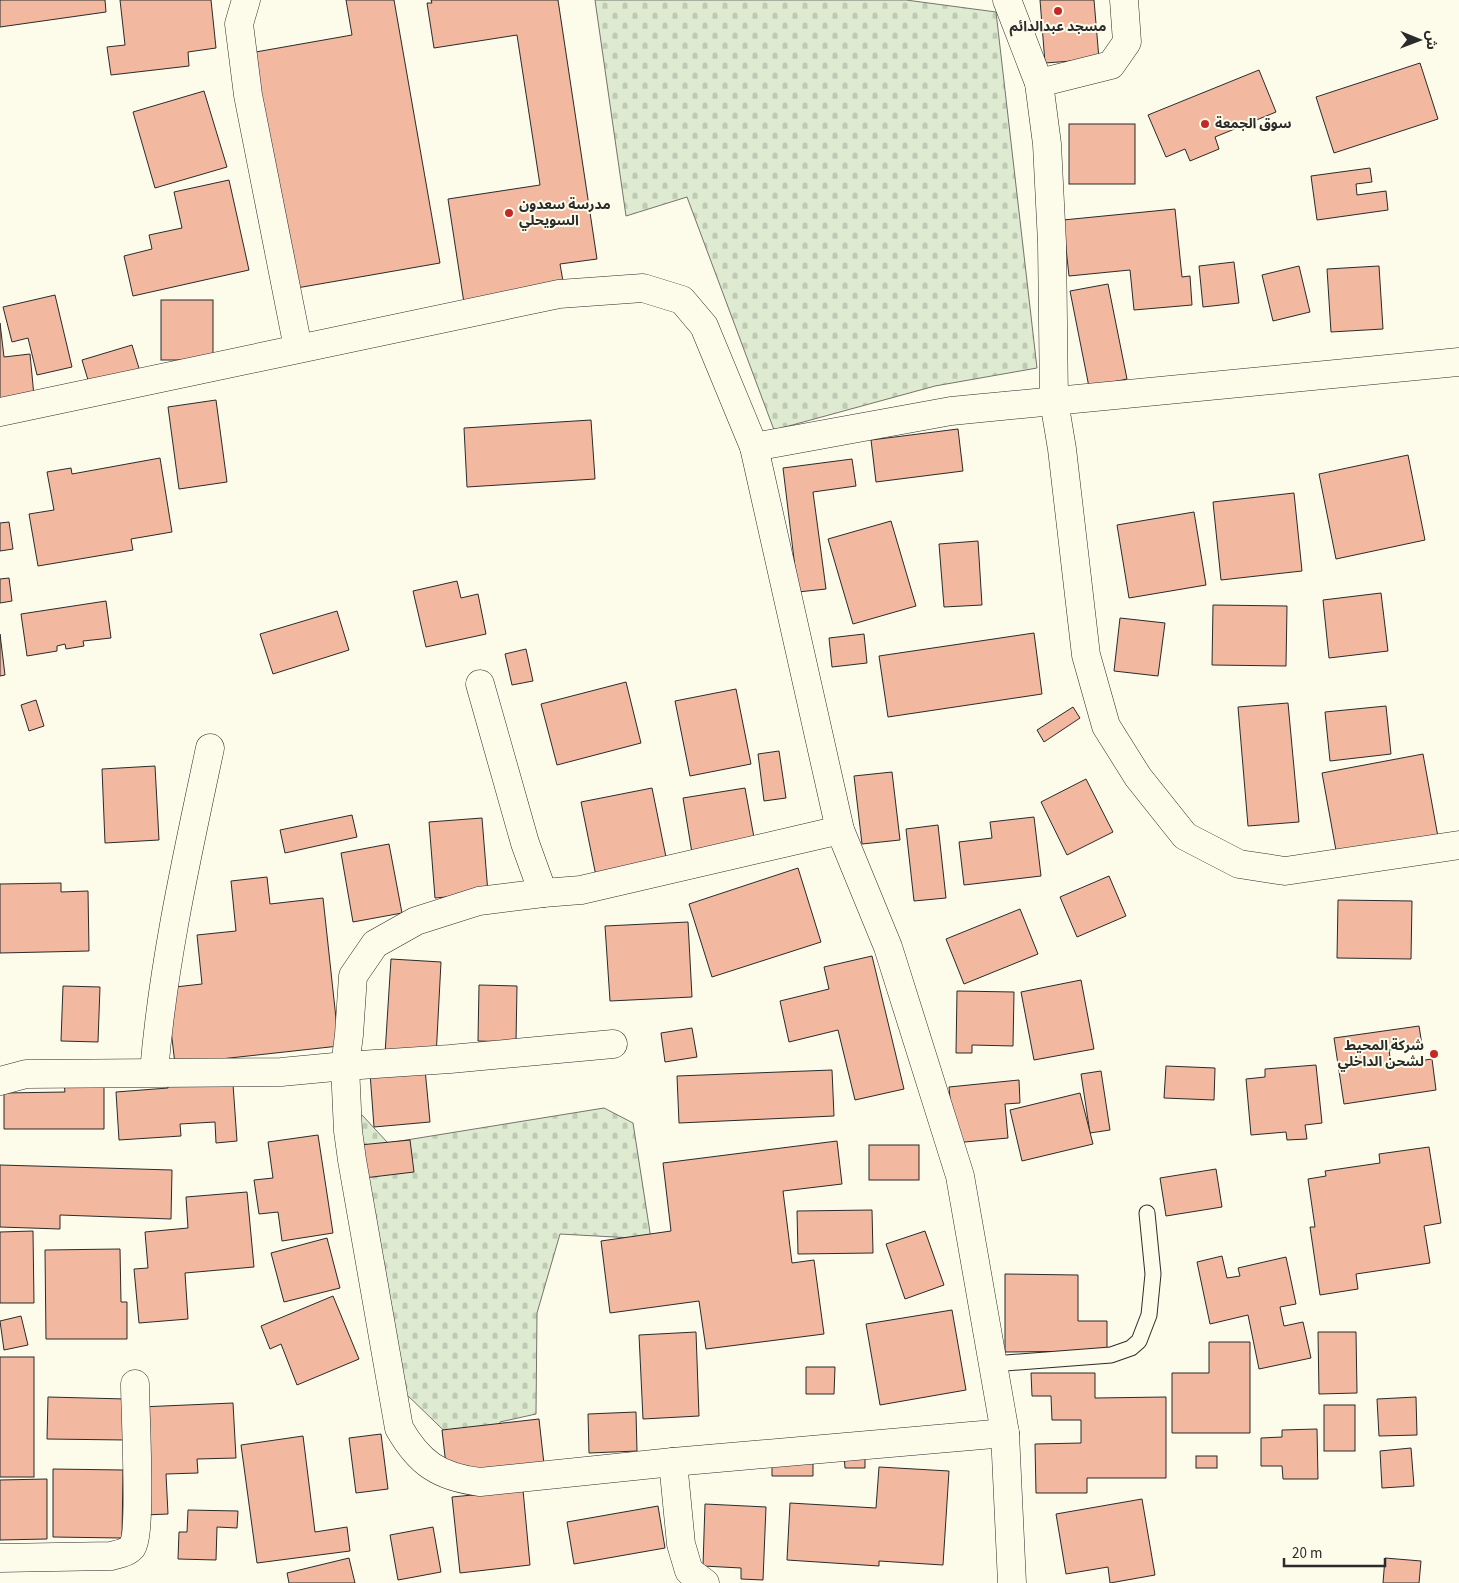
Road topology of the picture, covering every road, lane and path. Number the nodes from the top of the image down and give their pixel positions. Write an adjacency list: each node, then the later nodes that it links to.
1 (246, 0): 5 (street)
2 (1007, 0): 4 (street)
3 (1124, 0): 4 (street)
4 (1039, 83): 7 (street)
5 (298, 348): 8 (street); 9 (street)
6 (1459, 362): 7 (street)
7 (1054, 401): 9 (street); 13 (street)
8 (0, 412)
9 (754, 447): 12 (street)
10 (480, 684): 14 (street)
11 (210, 748): 17 (street)
12 (840, 830): 14 (street); 20 (street)
13 (1459, 845)
14 (543, 893): 16 (street)
15 (613, 1044): 16 (street)
16 (345, 1066): 17 (street); 23 (street)
17 (154, 1072): 18 (street)
18 (0, 1081)
19 (1147, 1213): 20 (lane)
20 (993, 1364): 22 (street)
21 (135, 1384): 24 (street)
22 (1005, 1433): 23 (street); 26 (street)
23 (673, 1462): 25 (street)
24 (0, 1558)
25 (705, 1583)
26 (1012, 1583)

